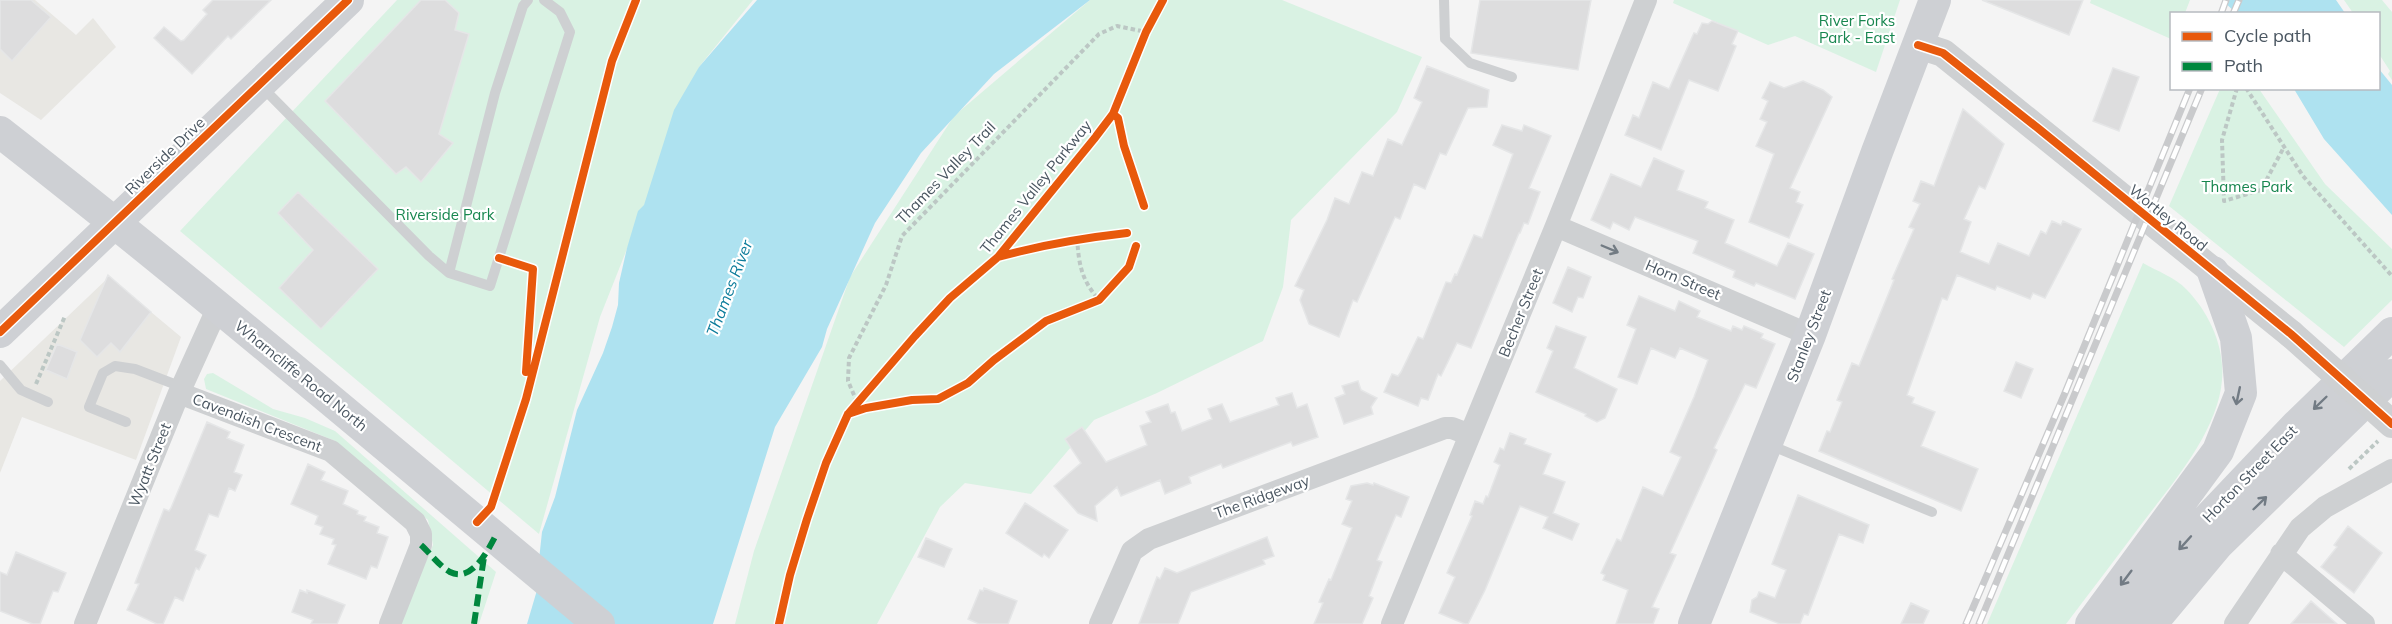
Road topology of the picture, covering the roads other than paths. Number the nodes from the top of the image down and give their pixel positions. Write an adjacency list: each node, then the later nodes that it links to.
1 (348, 0): 9 (main road, Riverside Drive)
2 (528, 0): 14 (lane)
3 (544, 0): 14 (lane)
4 (1444, 0): 8 (lane)
5 (1646, 0): 12 (street, Becher Street)
6 (1935, 0): 7 (main road, Stanley Street)
7 (1918, 45): 13 (street, Wortley Road); 18 (main road, Stanley Street)
8 (1512, 77)
9 (259, 85): 11 (main road, Riverside Drive); 14 (lane)
10 (0, 132): 11 (main road, Wharncliffe Road North)
11 (114, 223): 15 (main road, Wharncliffe Road North); 16 (main road, Riverside Drive)
12 (1557, 226): 18 (street, Horn Street, one-way to 18); 25 (street, Becher Street)
13 (2213, 272): 24 (street, Wortley Road, bridge); 36 (main road, one-way to 36)
14 (449, 273)
15 (218, 307): 21 (street, Wyatt Street); 32 (main road, Wharncliffe Road North)
16 (0, 332)
17 (2392, 333): 37 (main road, Horton Street East, one-way to 37)
18 (1810, 335): 26 (main road, Stanley Street)
19 (0, 365): 22 (lane)
20 (2392, 375): 38 (main road, Horton Street East, one-way to 20)
21 (181, 390): 23 (lane); 30 (street, Wyatt Street); 31 (street, Cavendish Crescent)
22 (48, 402)
23 (126, 422)
24 (2388, 430)
25 (1470, 435): 33 (street, The Ridgeway); 34 (street, Becher Street)
26 (1767, 443): 28 (lane); 35 (main road, Stanley Street)
27 (2392, 470): 29 (street)
28 (1932, 512)
29 (2281, 554): 39 (street); 40 (street)
30 (85, 624)
31 (390, 624)
32 (599, 624)
33 (1100, 624)
34 (1392, 624)
35 (1694, 624)
36 (2091, 624)
37 (2117, 624)
38 (2151, 624)
39 (2235, 624)
40 (2364, 624)

